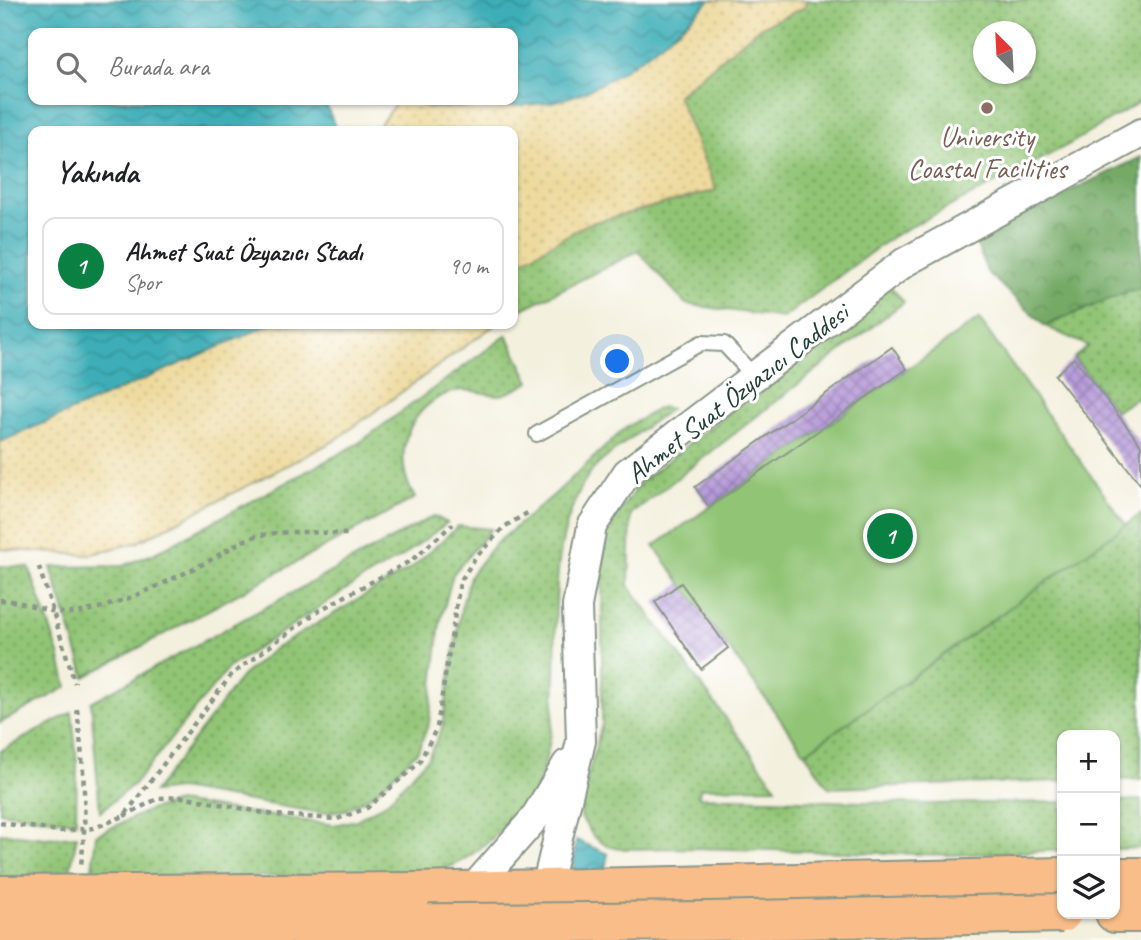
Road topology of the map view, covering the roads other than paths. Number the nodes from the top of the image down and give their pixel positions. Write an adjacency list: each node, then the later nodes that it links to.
1 (1141, 133): 2 (street, Ahmet Suat Özyazıcı Caddesi)
2 (754, 376): 3 (lane); 4 (street, Ahmet Suat Özyazıcı Caddesi)
3 (537, 434)
4 (581, 741): 8 (street, Ahmet Suat Özyazıcı Caddesi); 9 (street)
5 (1057, 877): 8 (highway)
6 (1120, 877): 7 (highway)
7 (1141, 877)
8 (546, 888): 9 (highway); 16 (highway)
9 (471, 891): 10 (highway, bridge); 15 (highway)
10 (0, 895)
11 (1057, 913): 14 (highway, bridge)
12 (1120, 913): 13 (highway)
13 (1141, 913)
14 (0, 927)
15 (440, 940)
16 (525, 940)

